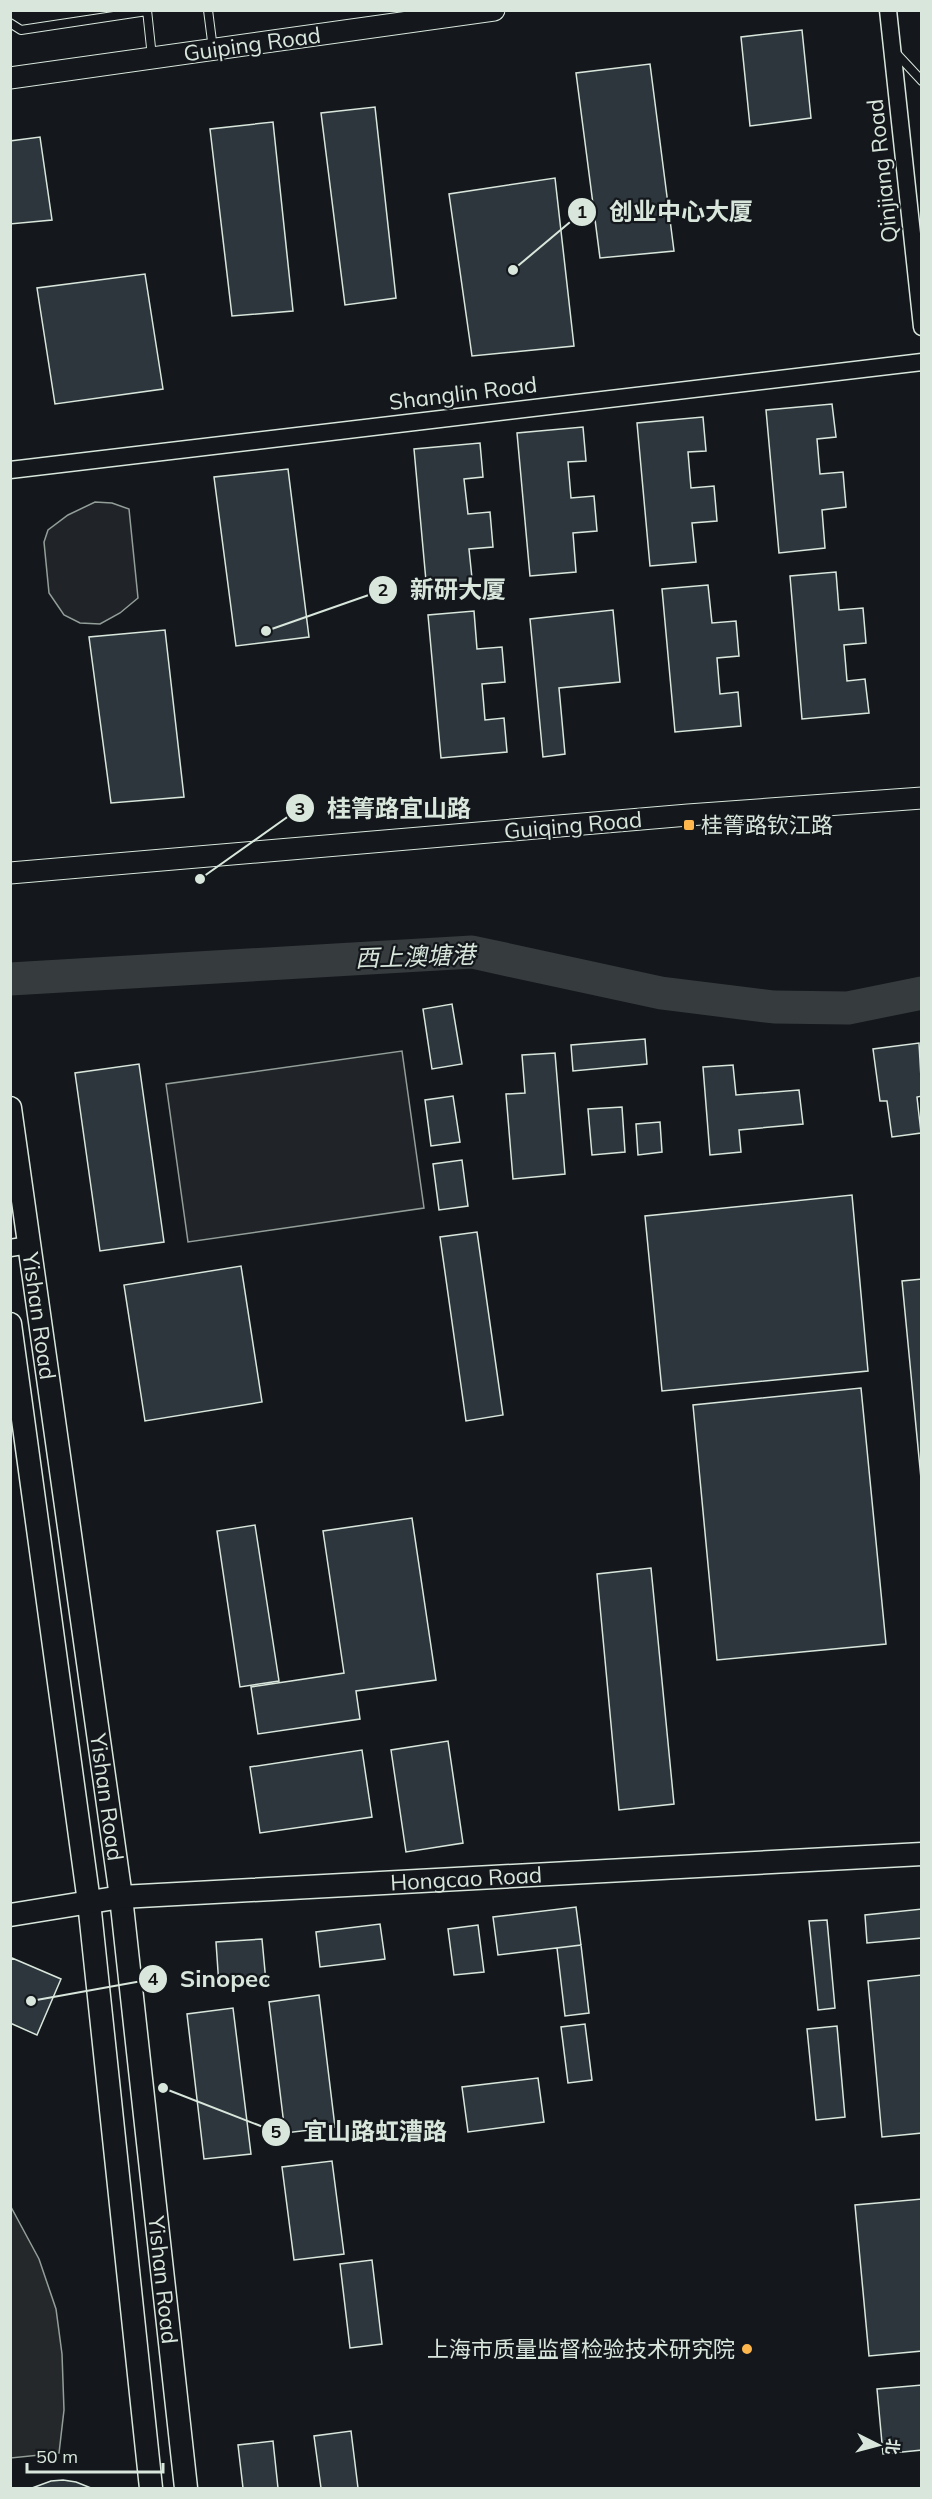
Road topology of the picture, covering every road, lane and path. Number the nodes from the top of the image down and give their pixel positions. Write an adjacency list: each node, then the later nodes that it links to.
1 (208, 10): 8 (lane)
2 (494, 10): 5 (street, Guiping Road)
3 (888, 10): 7 (street, Qinjiang Road)
4 (147, 11): 6 (lane); 9 (lane)
5 (431, 15): 8 (street, Guiping Road)
6 (10, 23)
7 (892, 48): 11 (lane); 12 (street, Qinjiang Road)
8 (213, 49): 9 (street, Guiping Road)
9 (152, 58): 10 (street, Guiping Road)
10 (10, 78)
11 (921, 81)
12 (921, 327)
13 (921, 362): 14 (street, Shanglin Road)
14 (10, 470)
15 (921, 798): 16 (street, Guiqing Road)
16 (10, 873)
17 (10, 1108): 18 (main road, Yishan Road)
18 (20, 1247): 21 (main road, Yishan Road)
19 (10, 1324): 22 (main road, Yishan Road)
20 (921, 1854): 21 (main road, Hongcao Road)
21 (121, 1897): 22 (main road, Hongcao Road); 25 (main road, Yishan Road)
22 (89, 1902): 23 (main road, Hongcao Road); 24 (main road, Yishan Road)
23 (10, 1916)
24 (151, 2488)
25 (186, 2488)

